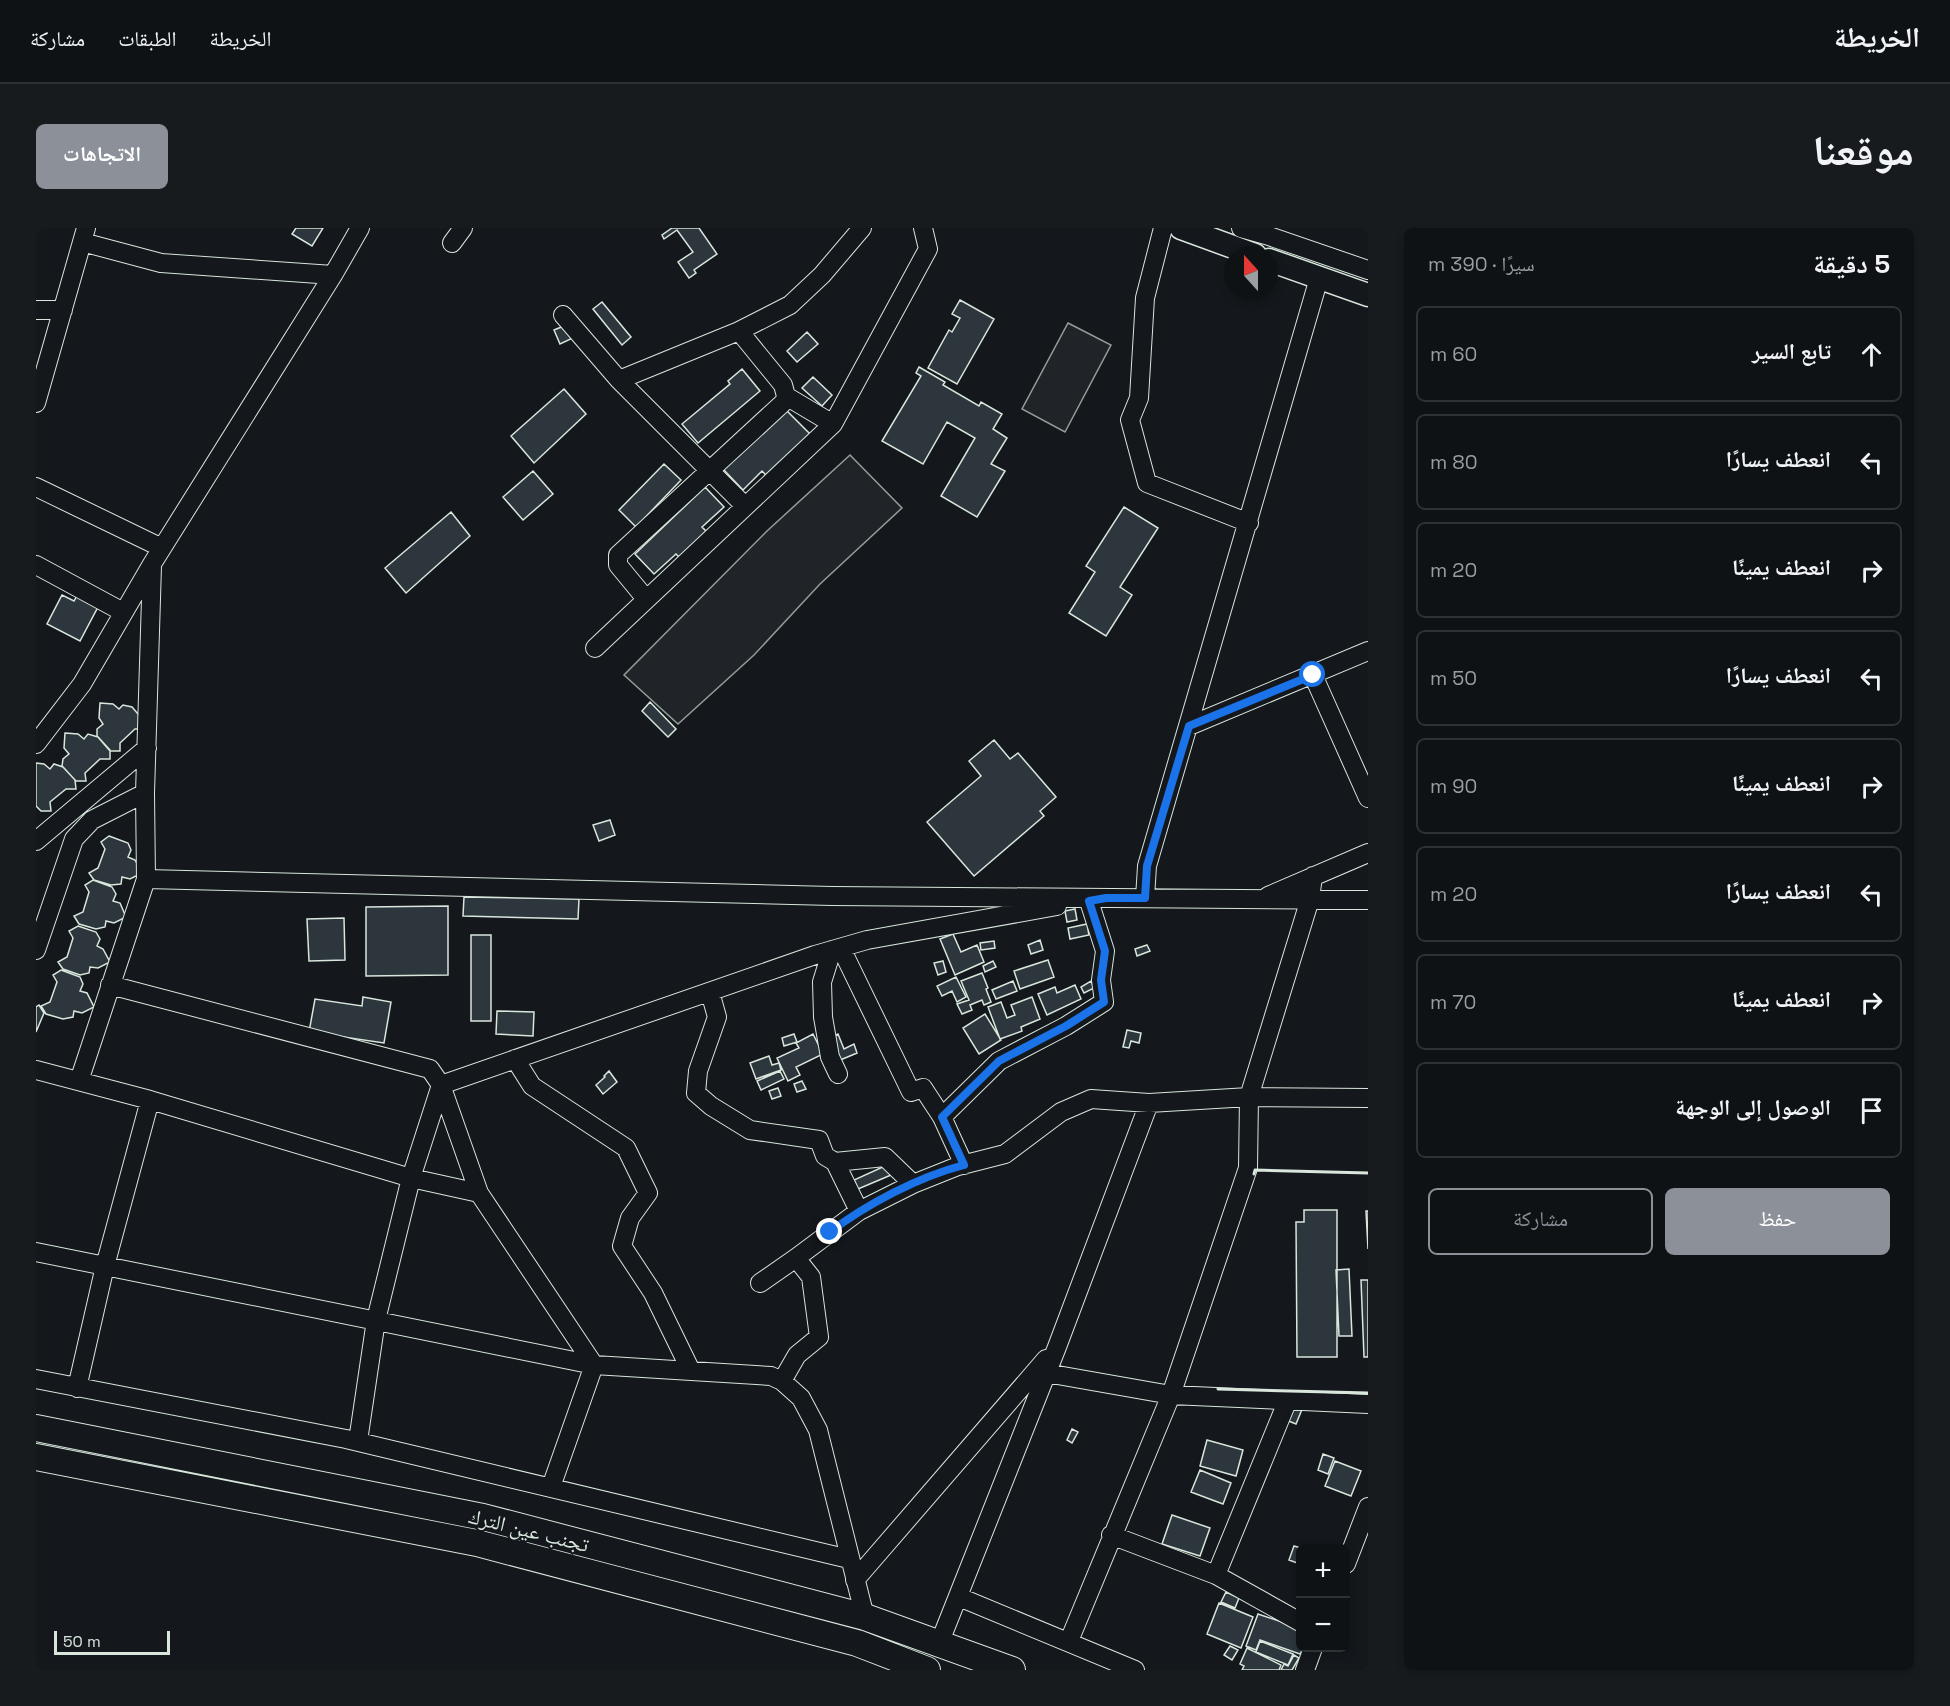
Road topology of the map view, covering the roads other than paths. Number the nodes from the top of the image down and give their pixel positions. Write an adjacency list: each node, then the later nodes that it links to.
1 (360, 228): 11 (street)
2 (862, 228): 17 (street)
3 (923, 228): 21 (street)
4 (1163, 228): 25 (street)
5 (1181, 228): 8 (main road)
6 (1241, 228): 10 (street)
7 (84, 235): 11 (street); 15 (street)
8 (1230, 246)
9 (1278, 263): 12 (main road)
10 (1368, 270)
11 (333, 275): 26 (street)
12 (1319, 278): 13 (main road); 25 (street)
13 (1368, 295)
14 (36, 310): 15 (street)
15 (63, 310): 20 (street)
16 (563, 315): 18 (street)
17 (739, 331): 18 (street); 19 (street)
18 (619, 380): 22 (street)
19 (786, 396): 21 (street); 22 (street)
20 (36, 403)
21 (833, 424): 24 (street)
22 (710, 469): 24 (street); 29 (street)
23 (36, 487): 26 (street)
24 (746, 506): 29 (street)
25 (1248, 523): 34 (street)
26 (162, 548): 27 (street)
27 (152, 564): 30 (street); 36 (street)
28 (36, 565): 30 (street)
29 (646, 599): 31 (street)
30 (123, 612): 35 (street)
31 (595, 648)
32 (1368, 651): 33 (street)
33 (1313, 675): 34 (street); 38 (street)
34 (1189, 726): 43 (street)
35 (36, 744)
36 (147, 748): 37 (street); 39 (street)
37 (145, 793): 42 (street); 49 (street)
38 (1368, 798)
39 (36, 841)
40 (1368, 853): 41 (street)
41 (1313, 876): 44 (street); 46 (street)
42 (146, 879): 45 (street); 50 (street)
43 (1145, 898): 44 (street); 45 (street)
44 (1261, 899): 46 (street)
45 (1097, 900): 48 (street); 61 (street)
46 (1310, 900): 47 (street); 57 (street)
47 (1368, 900)
48 (837, 949): 51 (street); 54 (street); 61 (street)
49 (36, 950)
50 (110, 985): 55 (street); 56 (street)
51 (710, 992): 52 (street); 62 (street)
52 (515, 1059): 56 (street); 75 (street)
53 (36, 1070): 55 (street)
54 (838, 1074)
55 (79, 1081): 59 (street)
56 (441, 1085): 64 (street); 66 (street)
57 (1249, 1097): 58 (street); 60 (street); 80 (street)
58 (1368, 1098)
59 (150, 1100): 64 (street); 70 (street)
60 (1149, 1103): 63 (street); 73 (street)
61 (942, 1117): 63 (street)
62 (835, 1162): 65 (street); 67 (street)
63 (964, 1165): 65 (street)
64 (411, 1178): 66 (street); 72 (street)
65 (913, 1184): 67 (street)
66 (479, 1193): 74 (street)
67 (859, 1211): 69 (street)
68 (36, 1252): 70 (street)
69 (796, 1258): 71 (street); 78 (street)
70 (105, 1266): 72 (street); 79 (street)
71 (760, 1283)
72 (376, 1320): 74 (street); 84 (street)
73 (1057, 1347): 76 (street); 92 (street)
74 (594, 1365): 75 (street); 86 (street)
75 (691, 1371): 78 (street)
76 (1046, 1373): 80 (street); 93 (street)
77 (36, 1379): 79 (street)
78 (782, 1381): 90 (street)
79 (77, 1388): 84 (street)
80 (1171, 1395): 81 (street); 88 (street)
81 (1287, 1402): 82 (street); 91 (street)
82 (1368, 1404)
83 (36, 1428): 94 (highway, تجنب عين الترك)
84 (358, 1441): 86 (street)
85 (36, 1457): 99 (highway, تجنب عين الترك)
86 (551, 1487): 90 (street)
87 (1368, 1507): 89 (street)
88 (1112, 1535): 91 (street); 96 (street)
89 (1350, 1554)
90 (849, 1559): 92 (street)
91 (1216, 1575): 95 (street)
92 (855, 1580): 94 (street)
93 (959, 1597): 96 (street); 97 (street)
94 (865, 1617): 97 (highway, تجنب عين الترك)
95 (1296, 1620)
96 (1069, 1641): 101 (street)
97 (939, 1644): 100 (highway, تجنب عين الترك)
98 (1311, 1652): 102 (street)
99 (927, 1670)
100 (1012, 1670)
101 (1136, 1670)
102 (1305, 1670)

